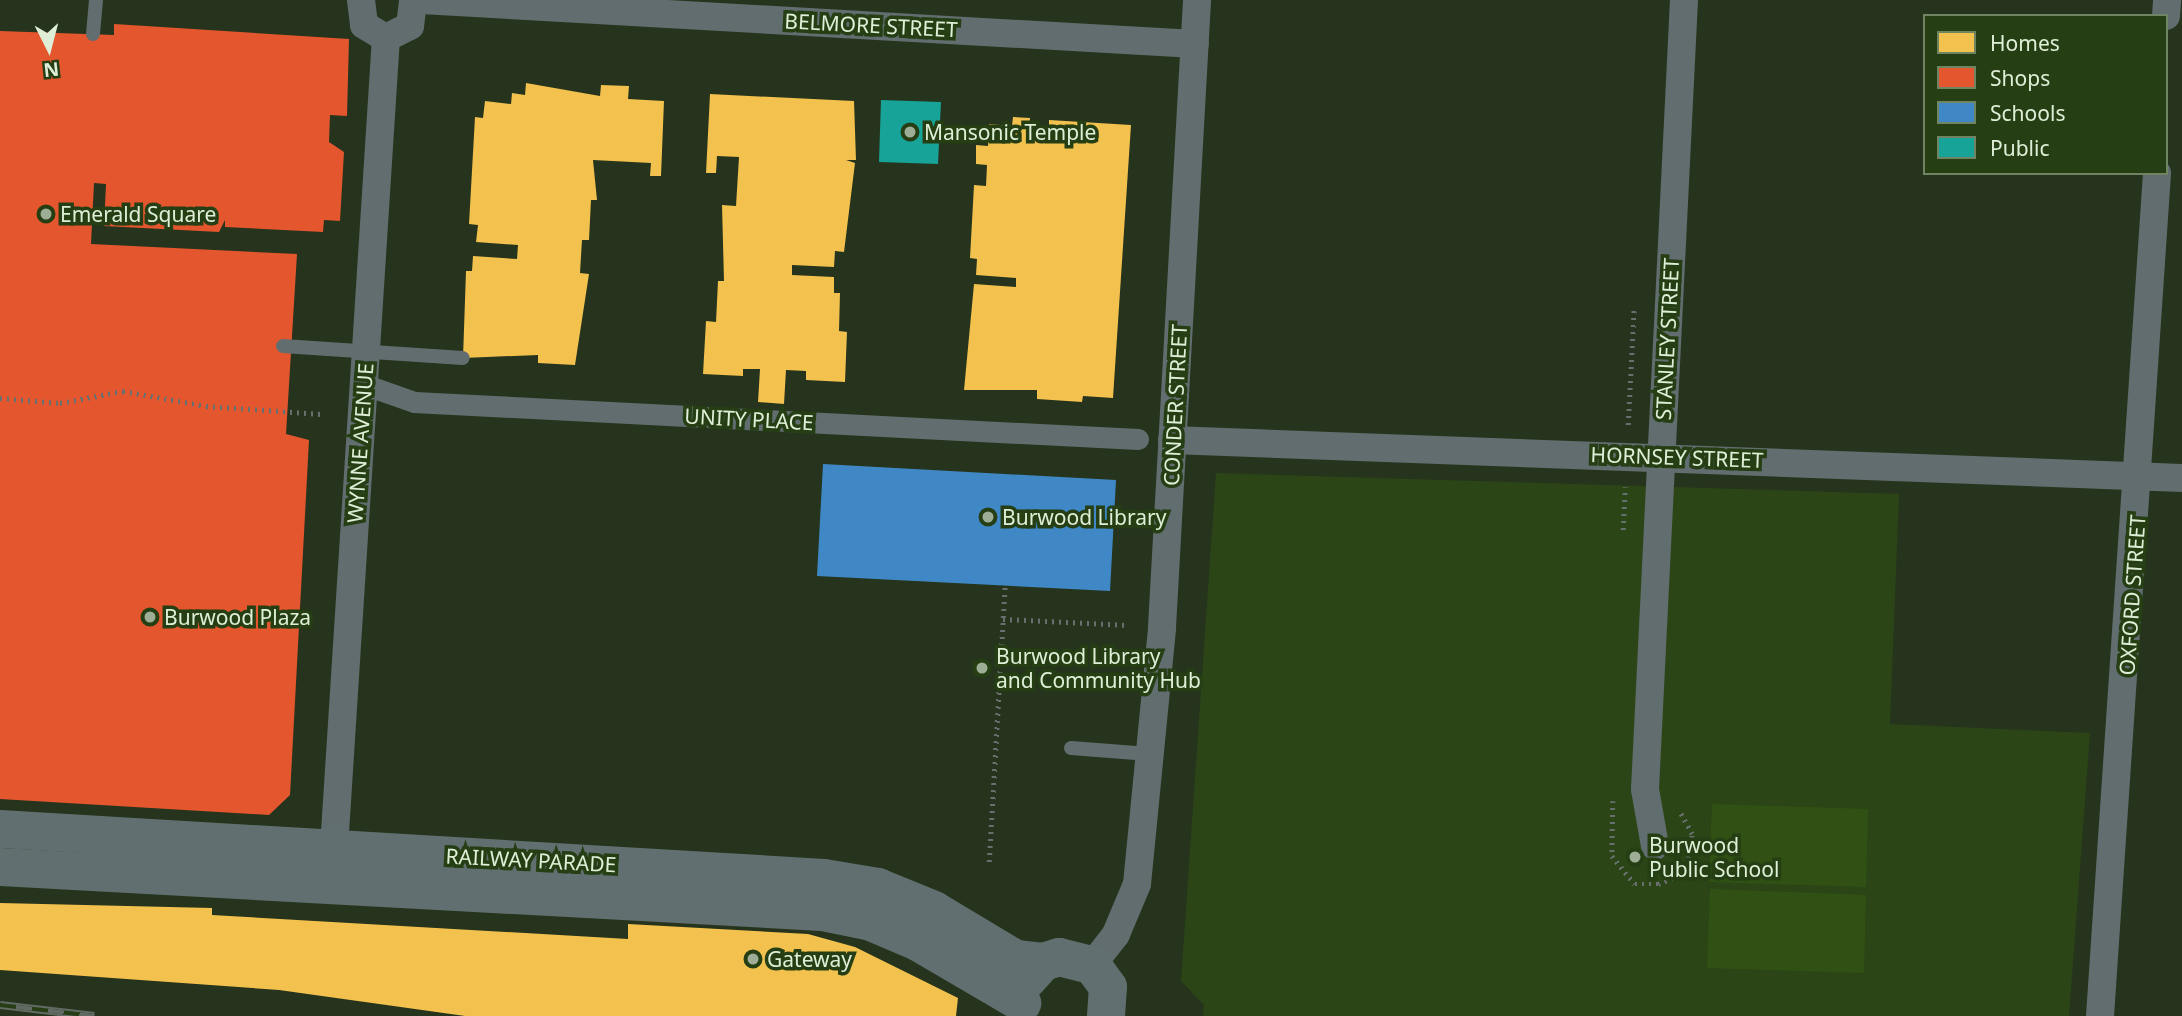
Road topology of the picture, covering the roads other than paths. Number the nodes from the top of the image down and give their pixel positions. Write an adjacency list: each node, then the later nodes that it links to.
1 (96, 0): 7 (lane)
2 (361, 0): 8 (street)
3 (413, 0): 8 (street)
4 (422, 0): 9 (street, BELMORE STREET)
5 (1197, 0): 9 (street, CONDER STREET)
6 (1684, 0): 17 (street, STANLEY STREET)
7 (93, 34)
8 (386, 38): 12 (street, WYNNE AVENUE)
9 (1195, 44): 16 (street, CONDER STREET)
10 (2157, 175): 18 (street, OXFORD STREET)
11 (283, 346): 12 (lane)
12 (366, 350): 13 (lane); 14 (street, WYNNE AVENUE)
13 (464, 358)
14 (363, 384): 15 (street, UNITY PLACE); 24 (street, WYNNE AVENUE)
15 (1138, 439)
16 (1172, 440): 17 (street, HORNSEY STREET); 21 (street, CONDER STREET)
17 (1662, 456): 18 (street, HORNSEY STREET); 23 (street, STANLEY STREET)
18 (2141, 477): 19 (street, HORNSEY STREET); 30 (street, OXFORD STREET)
19 (2182, 478)
20 (1071, 748): 21 (lane)
21 (1149, 754): 27 (street, CONDER STREET)
22 (0, 829): 24 (main road, RAILWAY PARADE)
23 (1655, 846)
24 (334, 848): 26 (main road, RAILWAY PARADE)
25 (0, 867): 28 (main road, RAILWAY PARADE)
26 (1043, 962): 27 (main road, RAILWAY PARADE); 28 (main road)
27 (1091, 965): 29 (main road)
28 (1024, 1010)
29 (1106, 1016)
30 (2100, 1016)

